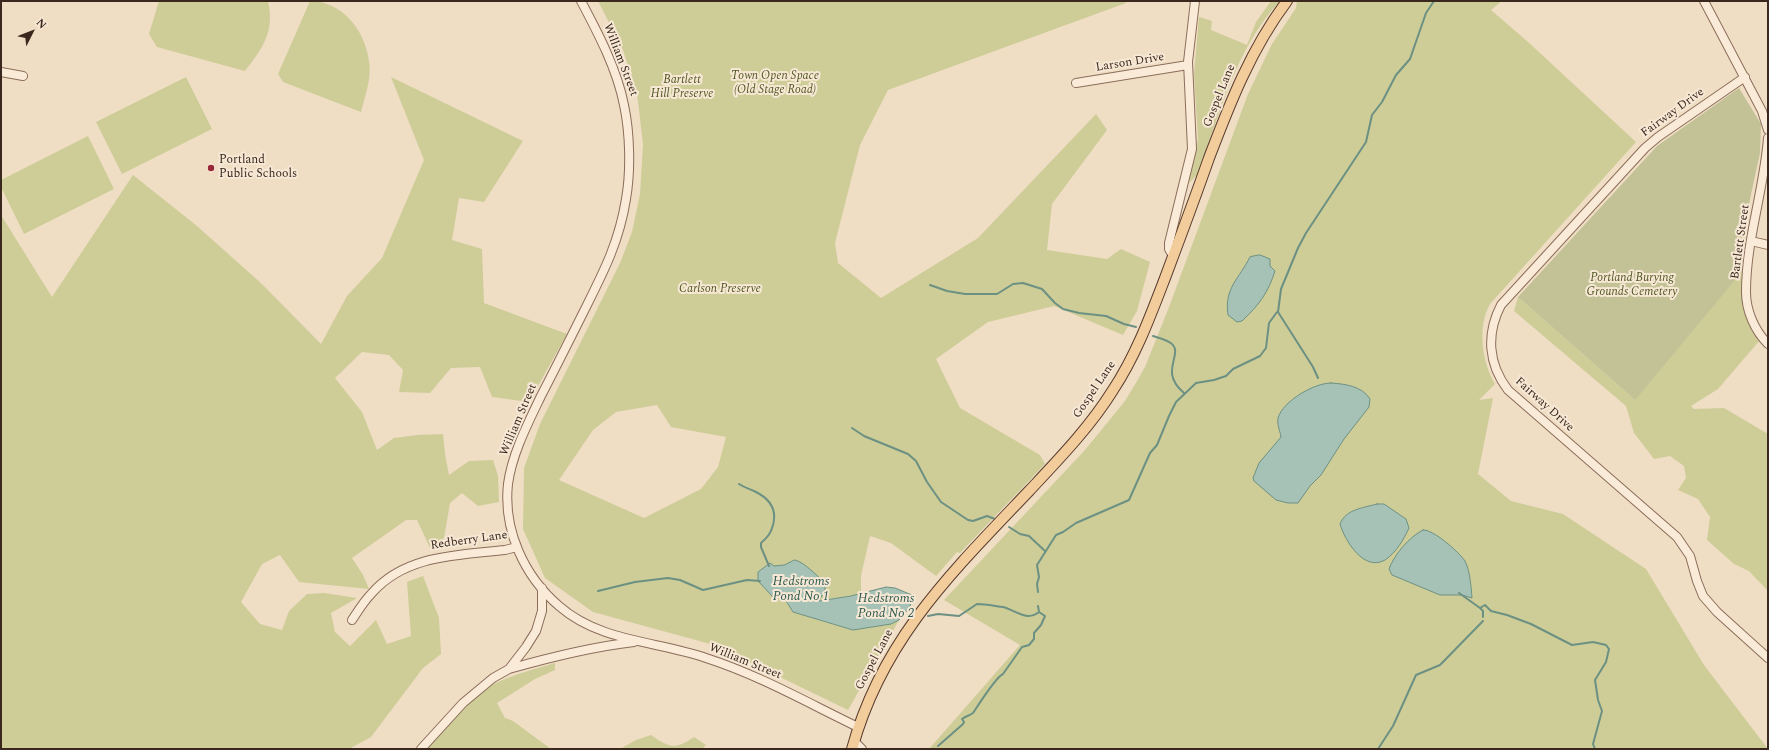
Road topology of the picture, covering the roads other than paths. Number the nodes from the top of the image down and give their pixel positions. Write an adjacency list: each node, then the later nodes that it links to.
1 (581, 1): 16 (street, William Street)
2 (1195, 1): 5 (street)
3 (1287, 1): 14 (main road, Gospel Lane)
4 (1704, 1): 8 (street)
5 (1188, 65): 9 (street, Larson Drive); 14 (street)
6 (1, 72): 7 (street)
7 (23, 76)
8 (1745, 78): 10 (street); 20 (street, Fairway Drive)
9 (1076, 83)
10 (1768, 130)
11 (1768, 138): 12 (street, Bartlett Street)
12 (1751, 242): 13 (street); 15 (street, Bartlett Street)
13 (1768, 245)
14 (1173, 256): 22 (main road, Gospel Lane)
15 (1768, 344)
16 (517, 546): 17 (street, William Street); 18 (street, Redberry Lane)
17 (542, 588): 19 (street, William Street); 21 (street)
18 (352, 620)
19 (639, 642): 21 (street); 22 (street, William Street)
20 (1768, 658)
21 (509, 669): 24 (street)
22 (858, 727): 23 (main road, Gospel Lane)
23 (853, 745): 25 (street)
24 (421, 749)
25 (862, 749)

